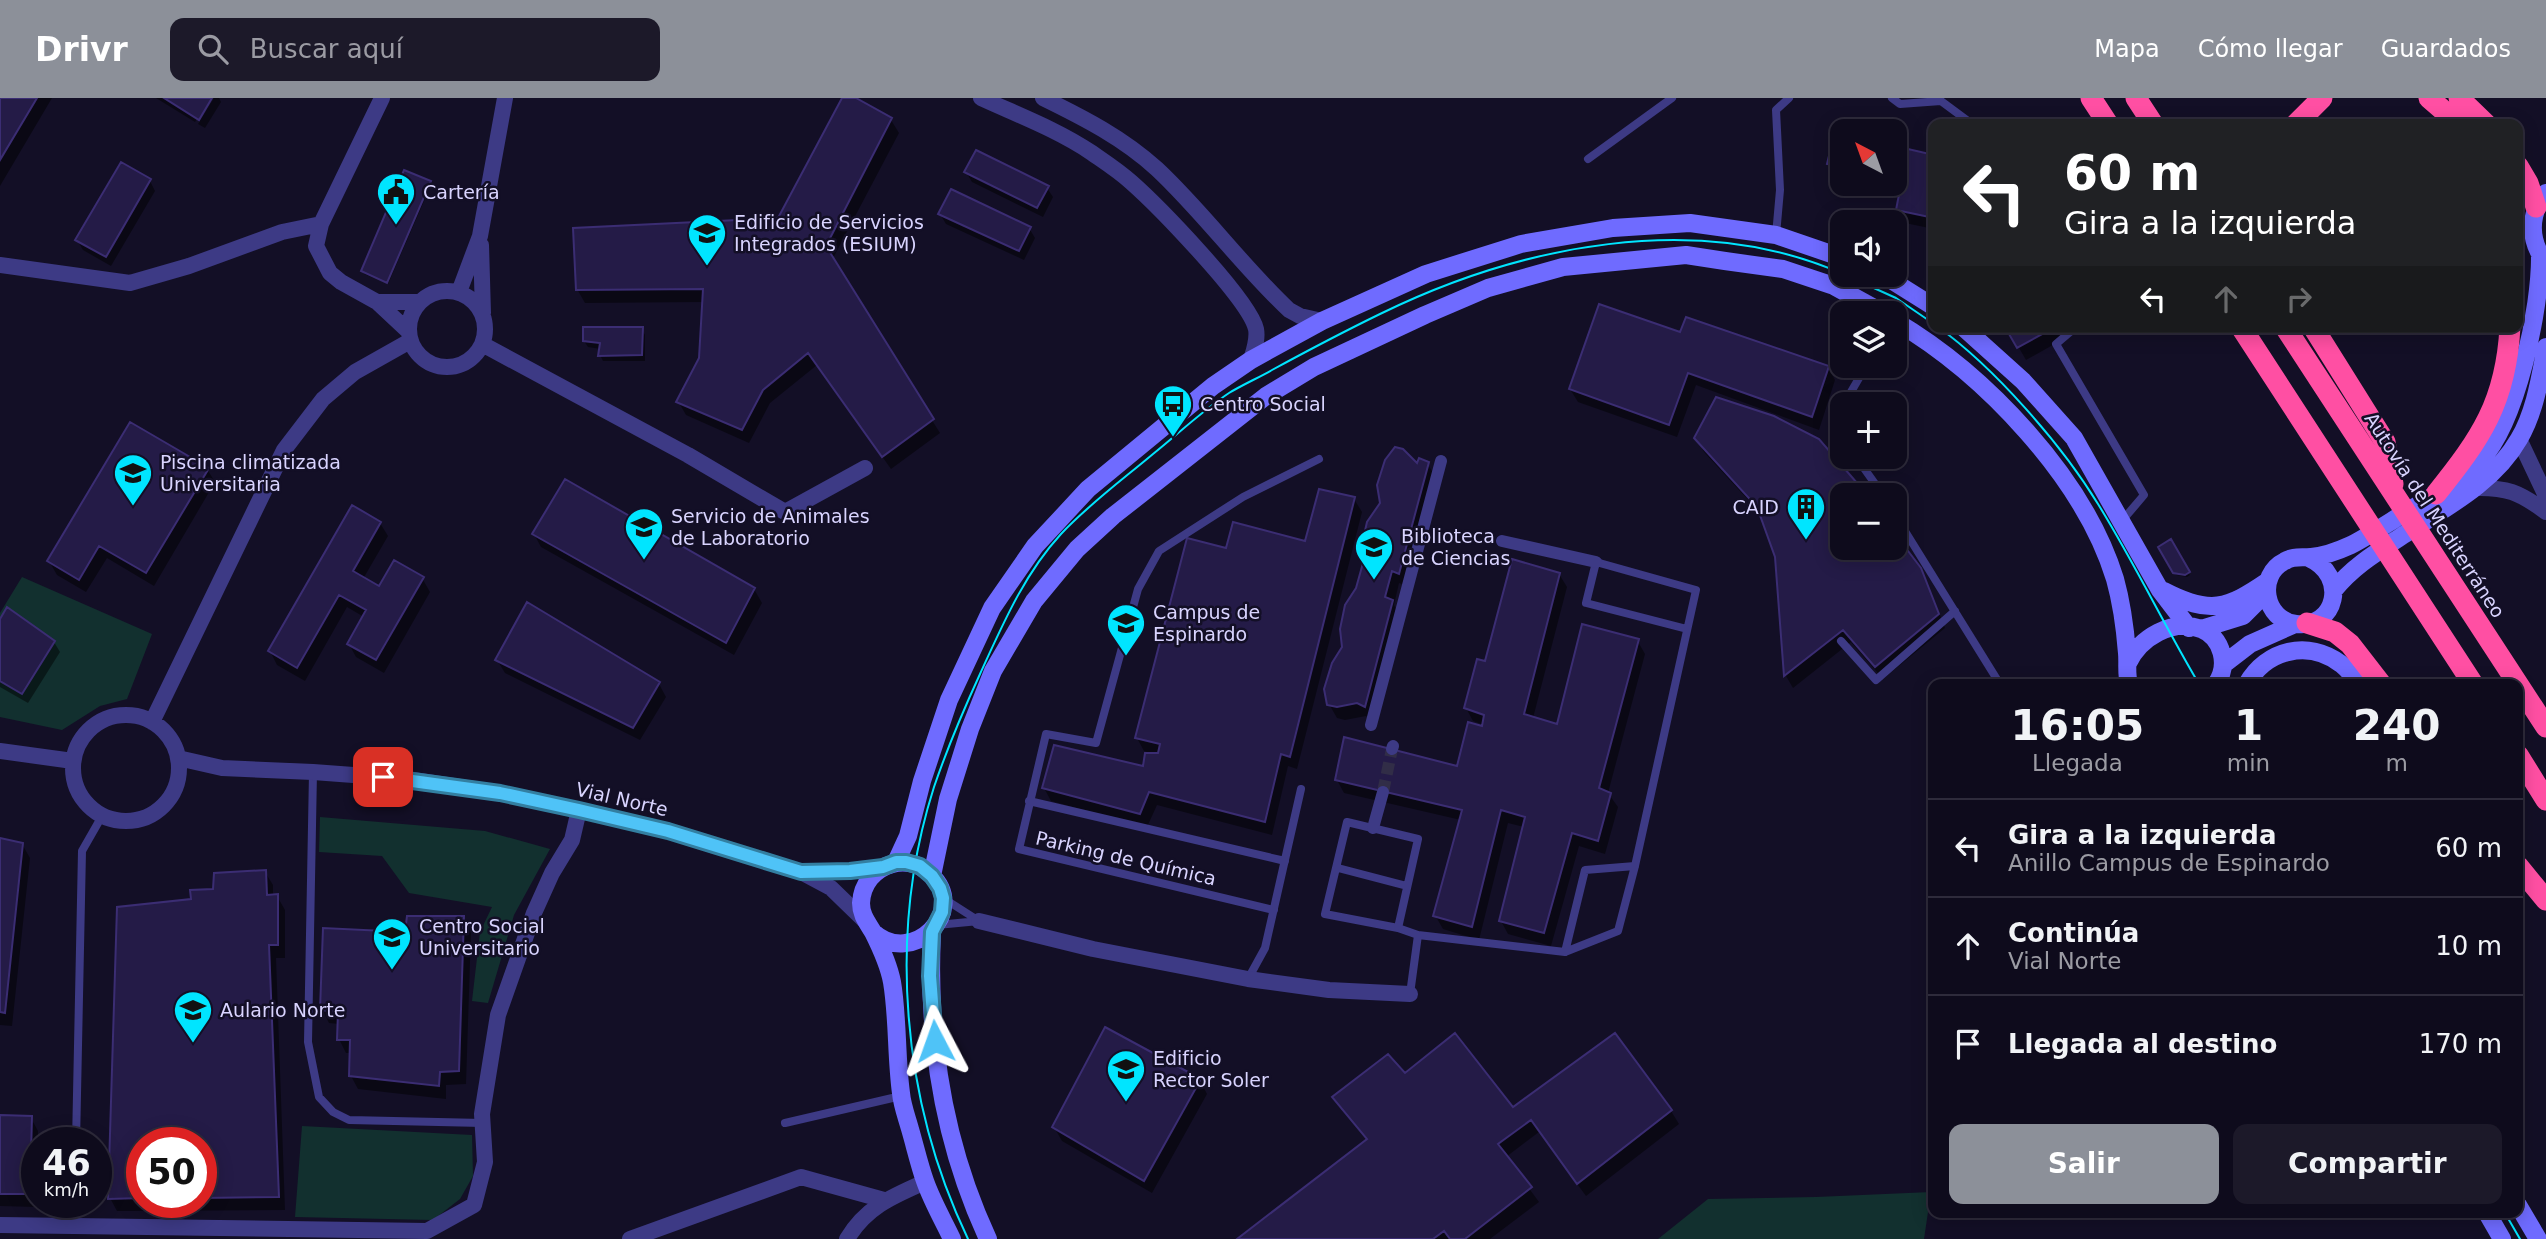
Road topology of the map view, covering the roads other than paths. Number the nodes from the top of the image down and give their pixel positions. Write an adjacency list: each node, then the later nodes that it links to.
1 (382, 98): 22 (street)
2 (505, 98): 24 (street)
3 (981, 98): 46 (street)
4 (1043, 98): 35 (street)
5 (1672, 98): 19 (lane)
6 (1789, 98): 23 (lane)
7 (1892, 98): 13 (lane)
8 (2091, 98): 14 (highway)
9 (2136, 98): 15 (highway)
10 (2322, 98): 16 (highway)
11 (2429, 98): 17 (highway)
12 (2459, 98): 18 (highway)
13 (1965, 119)
14 (2105, 119)
15 (2150, 119)
16 (2301, 119)
17 (2453, 119)
18 (2481, 119)
19 (1588, 159)
20 (2523, 174): 21 (highway)
21 (2541, 200): 26 (main road)
22 (321, 224): 27 (street); 31 (street)
23 (1776, 235): 25 (main road); 35 (main road)
24 (481, 236): 29 (street); 34 (street)
25 (1830, 254)
26 (2543, 258): 53 (main road)
27 (0, 265)
28 (1902, 287): 33 (main road)
29 (459, 292): 32 (street); 34 (street)
30 (1861, 301): 100 (main road)
31 (377, 302): 32 (street); 43 (street)
32 (419, 302): 43 (street)
33 (1928, 303)
34 (483, 313): 44 (street)
35 (1322, 321): 46 (main road)
36 (1907, 328): 69 (main road)
37 (1970, 333): 56 (main road)
38 (2069, 333): 56 (lane)
39 (2245, 333): 76 (highway)
40 (2290, 333): 48 (highway, Autovía del Mediterráneo)
41 (2316, 333): 48 (highway)
42 (2509, 333): 53 (highway)
43 (409, 336): 44 (street); 79 (street)
44 (482, 344): 51 (street)
45 (2546, 347): 47 (main road)
46 (1251, 360): 95 (main road)
47 (2519, 439): 52 (main road); 54 (street)
48 (2376, 448): 77 (highway, Autovía del Mediterráneo)
49 (1319, 459): 90 (lane, Parking de Química)
50 (1441, 461): 80 (street)
51 (865, 468)
52 (2473, 488): 55 (street); 63 (main road)
53 (2436, 494): 59 (main road)
54 (2546, 496)
55 (2546, 512)
56 (2121, 522): 62 (main road)
57 (1907, 534): 64 (lane)
58 (1502, 541): 60 (street)
59 (2309, 558): 61 (main road); 63 (main road)
60 (1596, 562): 66 (lane); 66 (lane)
61 (2267, 587): 62 (main road); 65 (main road); 67 (main road)
62 (2160, 590): 67 (main road)
63 (2334, 590): 65 (main road)
64 (1955, 611): 68 (lane); 71 (lane)
65 (2301, 624): 70 (main road); 75 (highway)
66 (1687, 629): 96 (lane)
67 (2195, 629): 69 (main road); 70 (main road)
68 (1841, 641)
69 (2128, 663): 72 (main road)
70 (2221, 678)
71 (1997, 679)
72 (2129, 679)
73 (2250, 679): 74 (main road)
74 (2356, 679)
75 (2377, 679)
76 (2470, 679)
77 (2515, 679)
78 (2523, 691): 81 (highway, Autovía del Mediterráneo)
79 (152, 722): 83 (street); 84 (street)
80 (1371, 725)
81 (2546, 727)
82 (0, 751): 84 (street)
83 (178, 758): 86 (street, Vial Norte); 92 (street)
84 (74, 761): 92 (street)
85 (2523, 763): 89 (highway)
86 (313, 772): 91 (street, Vial Norte); 114 (lane)
87 (1301, 789): 94 (lane)
88 (1383, 792): 93 (street)
89 (2546, 800)
90 (1029, 801): 94 (lane, Parking de Química); 104 (lane, Parking de Química)
91 (579, 810): 98 (street, Vial Norte); 114 (street)
92 (102, 816): 116 (lane)
93 (1373, 828): 97 (lane); 101 (lane)
94 (1285, 861): 104 (lane)
95 (890, 865): 98 (street, Vial Norte); 100 (main road); 106 (main road)
96 (1635, 866): 110 (lane); 110 (lane)
97 (1338, 868): 101 (lane); 108 (lane)
98 (801, 872): 106 (street, Vial Norte)
99 (2523, 872): 103 (highway)
100 (932, 876): 102 (main road)
101 (1407, 886): 108 (lane)
102 (943, 898): 105 (lane); 107 (main road)
103 (2546, 900)
104 (1274, 910): 111 (lane)
105 (979, 920): 107 (lane); 111 (street)
106 (868, 926): 107 (main road); 113 (main road)
107 (934, 928): 127 (main road)
108 (1398, 928): 109 (lane)
109 (1418, 935): 110 (lane); 112 (lane)
110 (1565, 952)
111 (1248, 979): 112 (street)
112 (1410, 994)
113 (901, 1096): 115 (lane); 117 (main road)
114 (483, 1123): 123 (street)
115 (785, 1123)
116 (76, 1127)
117 (925, 1182): 118 (street); 126 (main road)
118 (884, 1200): 124 (street); 125 (street)
119 (2523, 1214): 129 (main road)
120 (75, 1218): 123 (lane)
121 (2490, 1218): 128 (main road)
122 (0, 1225): 123 (street)
123 (75, 1227)
124 (630, 1239)
125 (846, 1239)
126 (952, 1239)
127 (988, 1239)
128 (2502, 1239)
129 (2538, 1239)

